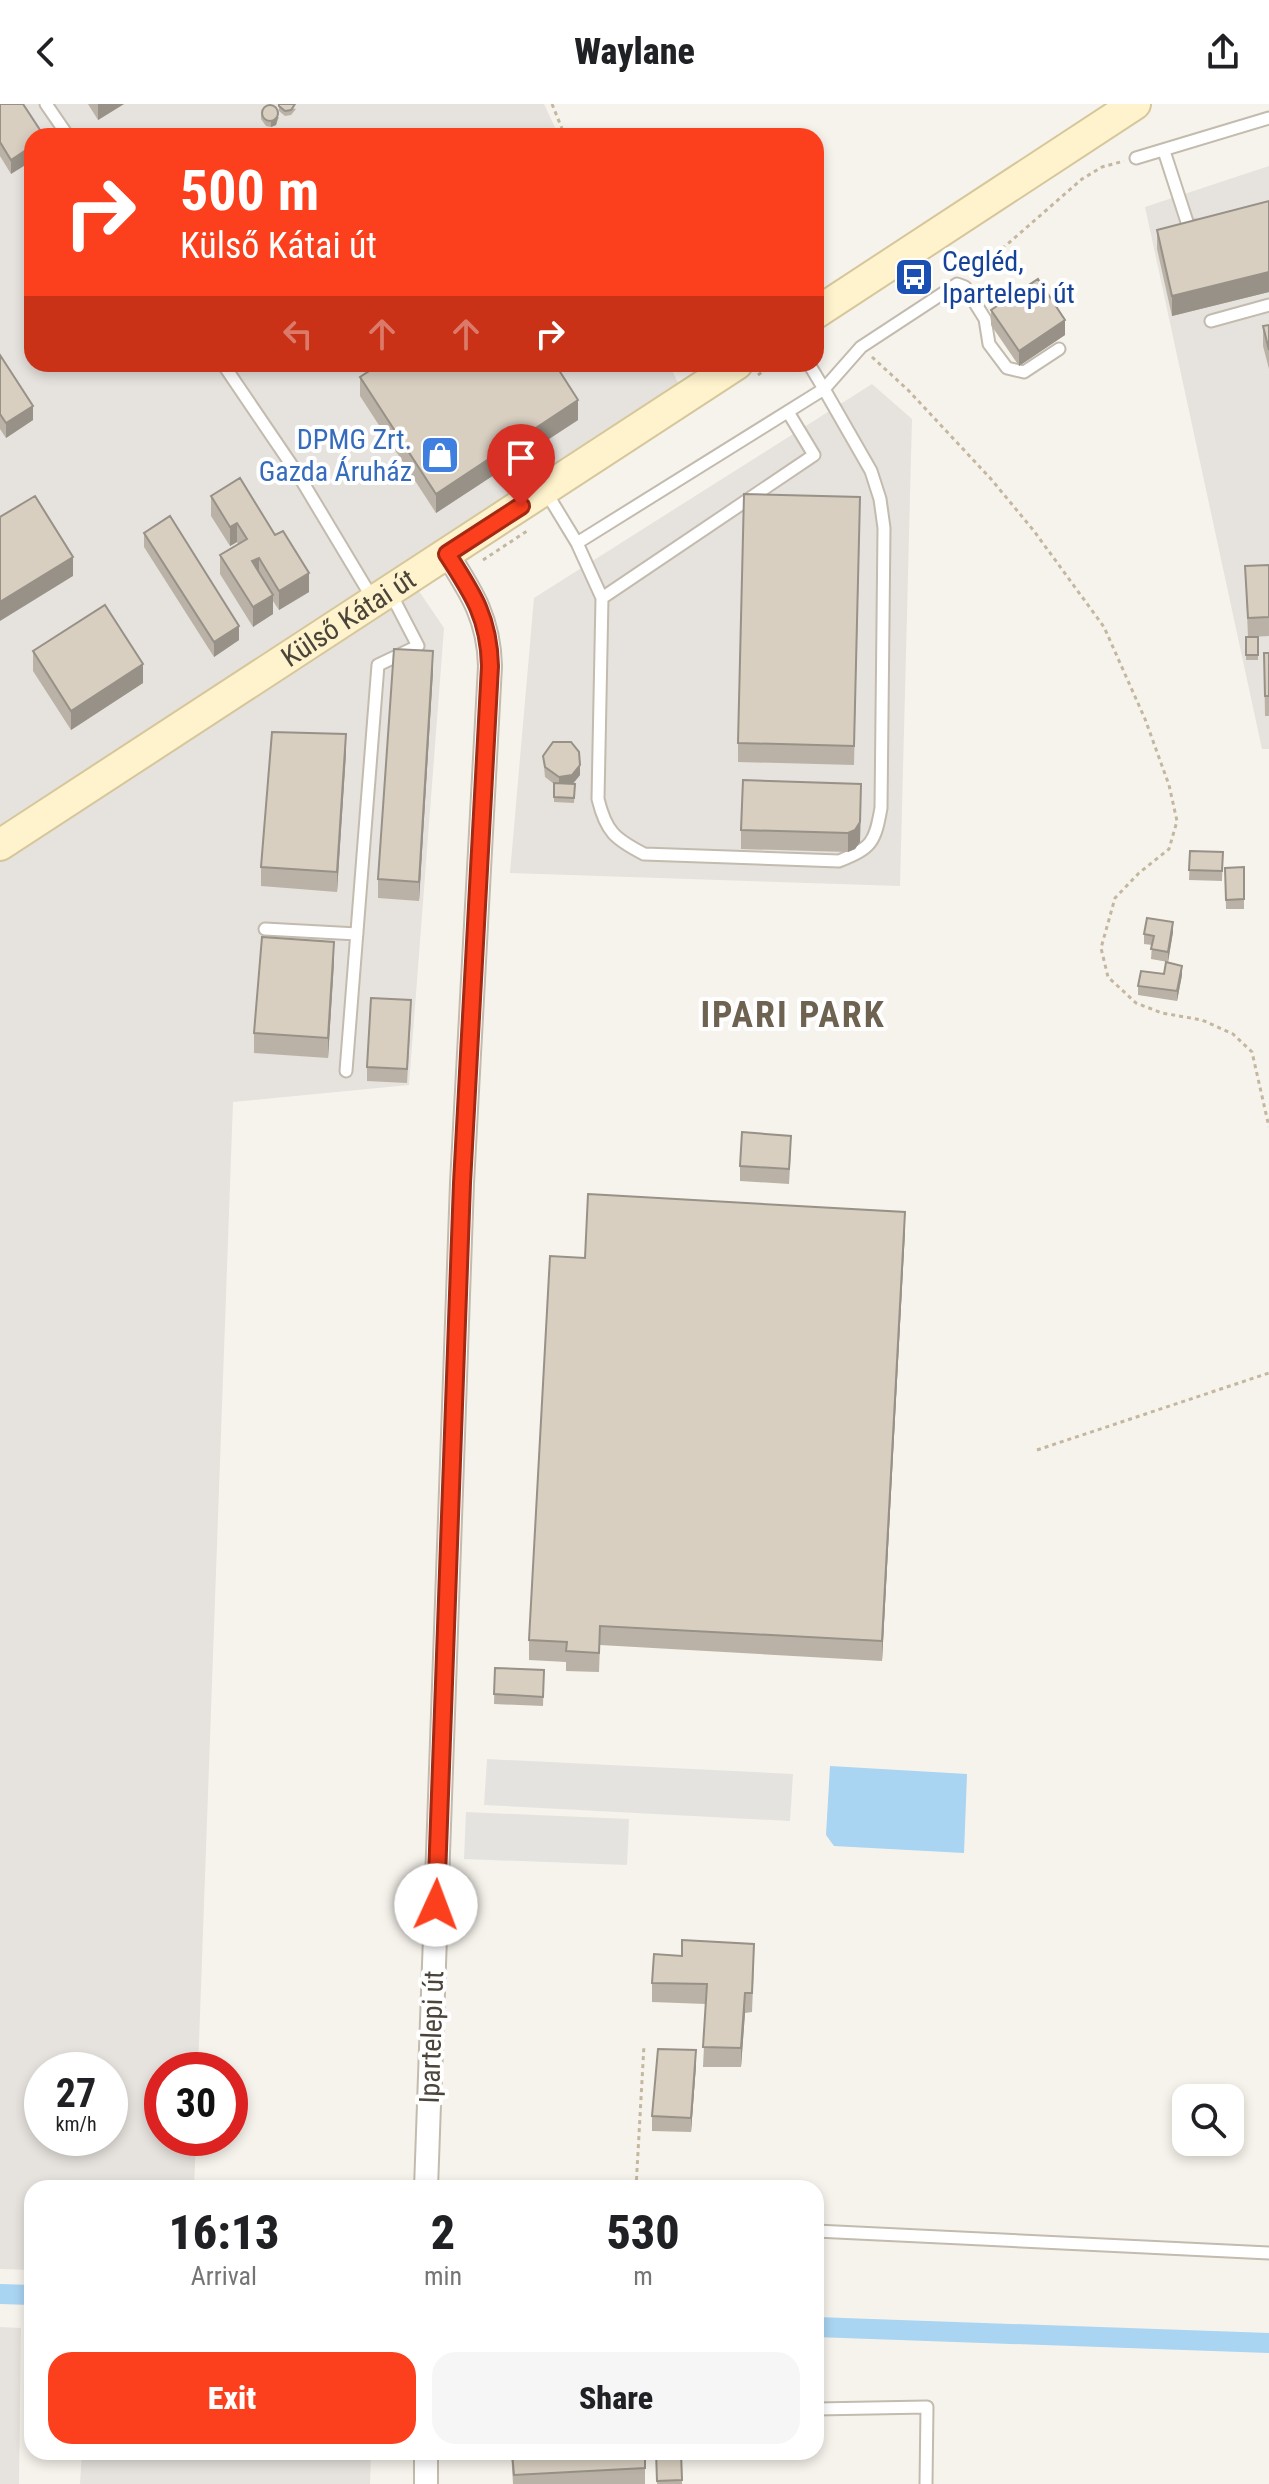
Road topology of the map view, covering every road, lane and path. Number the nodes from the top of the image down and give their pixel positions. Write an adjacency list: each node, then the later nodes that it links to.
1 (46, 104): 5 (lane)
2 (552, 104): 6 (path)
3 (1135, 104): 12 (main road)
4 (1269, 118): 7 (lane)
5 (62, 128)
6 (562, 128)
7 (1164, 151): 8 (lane); 9 (lane)
8 (1136, 158): 10 (path)
9 (1203, 224)
10 (960, 285): 14 (lane); 15 (lane)
11 (1269, 305): 13 (lane)
12 (824, 308)
13 (1211, 321)
14 (861, 347): 19 (lane); 30 (path)
15 (1059, 349)
16 (228, 372): 24 (lane)
17 (725, 372): 21 (main road, Külső Kátai út)
18 (814, 372): 19 (lane)
19 (824, 389): 20 (lane); 25 (lane)
20 (788, 412): 22 (lane); 25 (lane)
21 (545, 490): 22 (lane); 23 (main road, Külső Kátai út)
22 (577, 543): 25 (lane)
23 (447, 554): 24 (main road, Külső Kátai út); 34 (street, Ipartelepi út)
24 (382, 596): 26 (main road, Külső Kátai út); 28 (lane)
25 (602, 598)
26 (0, 845)
27 (265, 929): 28 (lane)
28 (357, 934): 29 (lane)
29 (346, 1071)
30 (1269, 1127)
31 (1269, 1373): 32 (path)
32 (1037, 1450)
33 (644, 2045): 35 (path)
34 (426, 2180)
35 (636, 2180)
36 (824, 2231): 37 (lane)
37 (1269, 2253)
38 (824, 2409): 41 (lane)
39 (426, 2460): 40 (street)
40 (426, 2484)
41 (926, 2484)

